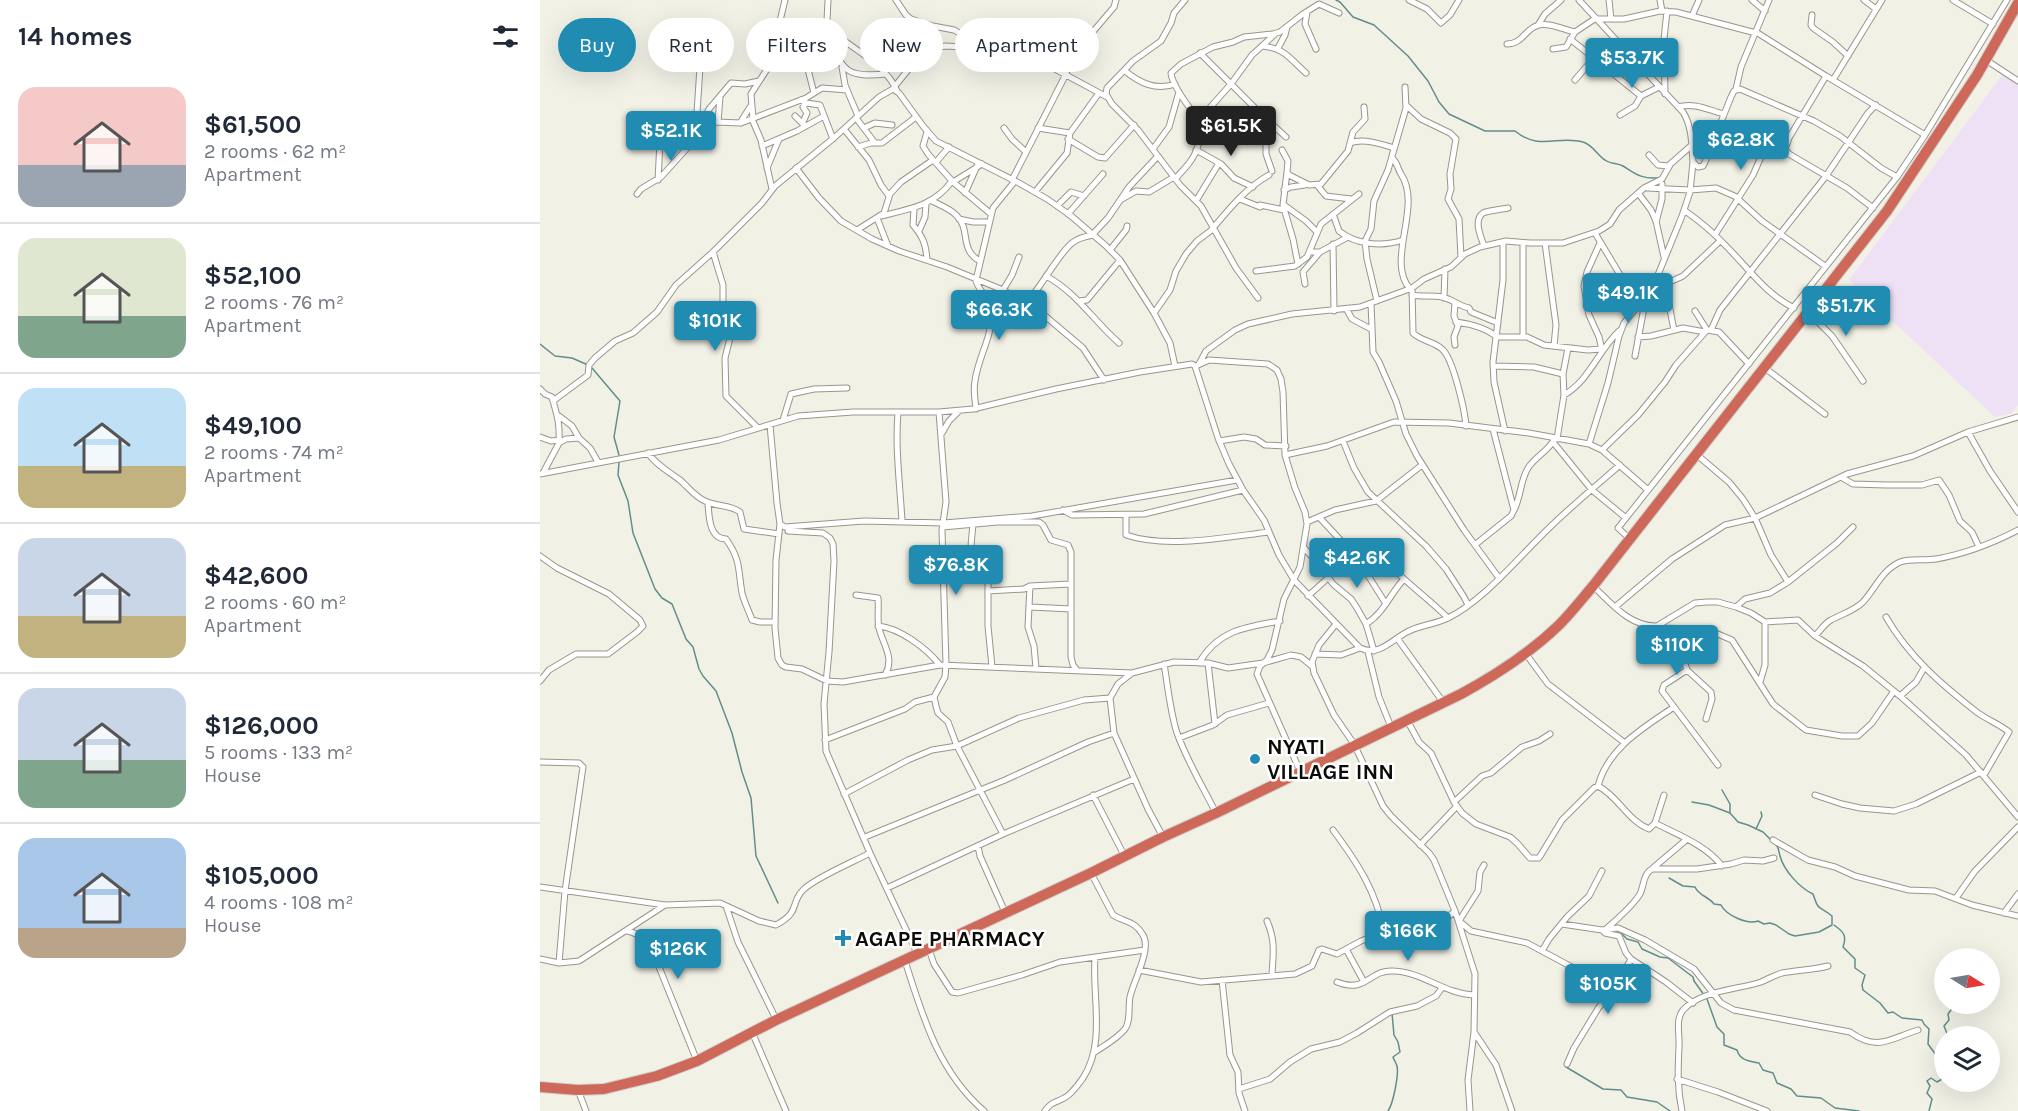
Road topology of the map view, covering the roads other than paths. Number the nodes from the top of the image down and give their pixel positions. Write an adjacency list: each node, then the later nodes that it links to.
1 (785, 0): 28 (street)
2 (828, 0): 29 (street)
3 (896, 0): 30 (street)
4 (1116, 0): 61 (street)
5 (1185, 0): 52 (street)
6 (1409, 0): 19 (street)
7 (1459, 0): 19 (street)
8 (1560, 0): 34 (street)
9 (1579, 0): 31 (street)
10 (1609, 0): 32 (street)
11 (1660, 0): 22 (street)
12 (1699, 0): 27 (street)
13 (1752, 0): 23 (street)
14 (1769, 0): 23 (street)
15 (1864, 0): 21 (street)
16 (1882, 0): 21 (street)
17 (1953, 0): 33 (street)
18 (2007, 0): 33 (street)
19 (1417, 2)
20 (2018, 3): 49 (highway)
21 (1876, 9): 47 (street)
22 (1664, 11): 27 (street); 32 (street); 78 (street)
23 (1765, 11): 38 (street)
24 (1306, 12): 25 (street); 35 (street); 44 (street)
25 (1339, 13)
26 (1812, 15): 47 (street)
27 (1692, 16): 38 (street)
28 (781, 18)
29 (827, 18)
30 (910, 18)
31 (1596, 18): 32 (street); 36 (street); 40 (street)
32 (1611, 19)
33 (1993, 24): 50 (street)
34 (1538, 25): 36 (street); 41 (street)
35 (1287, 27): 37 (street); 43 (street)
36 (1575, 32): 39 (street)
37 (1275, 33): 42 (street); 46 (street)
38 (1756, 33): 63 (street); 73 (street)
39 (1570, 39): 45 (street); 48 (street)
40 (1616, 40): 48 (street); 71 (street)
41 (1507, 44)
42 (1262, 46): 43 (street); 69 (street)
43 (1278, 48): 59 (street)
44 (1316, 49)
45 (1552, 49)
46 (1200, 53): 68 (street); 69 (street)
47 (1848, 56): 65 (street)
48 (1594, 58): 64 (street); 80 (street)
49 (1986, 60): 62 (highway); 67 (street)
50 (1966, 68): 62 (street); 110 (street)
51 (848, 70): 60 (street)
52 (1125, 71): 68 (street); 81 (street)
53 (700, 72): 102 (street)
54 (764, 72): 66 (street)
55 (809, 72): 76 (street)
56 (843, 72): 74 (street)
57 (908, 72): 72 (street)
58 (1062, 72): 61 (street)
59 (1306, 73)
60 (886, 74): 72 (street)
61 (1066, 74): 77 (street); 106 (street)
62 (1977, 75): 182 (highway)
63 (1826, 76): 65 (street); 90 (street)
64 (1575, 80)
65 (1833, 80): 84 (street)
66 (759, 81): 79 (street); 85 (street)
67 (2018, 81)
68 (1175, 84): 75 (street)
69 (1231, 84): 96 (street); 97 (street)
70 (1405, 87): 83 (street)
71 (1659, 87): 78 (street); 80 (street)
72 (896, 89): 93 (street); 94 (street)
73 (1736, 89): 88 (street); 90 (street)
74 (847, 90): 76 (street); 93 (street)
75 (1179, 92): 97 (street); 125 (street)
76 (814, 93): 82 (street)
77 (1099, 93): 81 (street); 111 (street)
78 (1665, 94): 87 (street)
79 (720, 96): 98 (street); 102 (street)
80 (1641, 96): 89 (street)
81 (1107, 97): 101 (street)
82 (803, 102): 92 (street); 95 (street); 103 (street)
83 (1406, 105): 123 (street); 212 (street)
84 (1876, 105): 110 (street); 116 (street)
85 (751, 106): 95 (street); 99 (street)
86 (1364, 107): 118 (street)
87 (1678, 107): 88 (street); 119 (street)
88 (1724, 114): 107 (street)
89 (1620, 115)
90 (1803, 115): 116 (street); 124 (street)
91 (795, 116): 103 (street)
92 (824, 116): 103 (street); 114 (street)
93 (857, 117): 104 (street); 108 (street)
94 (916, 117): 109 (street); 117 (street)
95 (753, 119): 99 (street); 120 (street)
96 (1266, 119): 112 (street); 152 (street)
97 (1199, 120): 126 (street)
98 (718, 122): 99 (street); 102 (street)
99 (740, 123)
100 (892, 125): 104 (street)
101 (1134, 125): 111 (street); 125 (street)
102 (699, 126): 135 (street)
103 (803, 126): 113 (street)
104 (864, 128): 117 (street)
105 (1004, 128): 128 (street)
106 (1038, 128): 111 (street); 128 (street)
107 (1719, 128): 119 (street); 134 (street)
108 (844, 129): 114 (street); 121 (street)
109 (927, 132): 122 (street); 133 (street)
110 (1925, 135): 144 (street)
111 (1069, 136): 159 (street)
112 (1286, 137)
113 (779, 139): 120 (street); 139 (street)
114 (833, 139): 140 (street)
115 (660, 142): 131 (street)
116 (1848, 142): 143 (street); 144 (street)
117 (875, 143): 121 (street)
118 (1350, 143): 123 (street); 151 (street)
119 (1692, 145): 134 (street); 138 (street)
120 (762, 146): 139 (street)
121 (858, 147): 164 (street)
122 (949, 147): 133 (street); 137 (street)
123 (1395, 148): 132 (street)
124 (1785, 148): 143 (street); 168 (street)
125 (1153, 149): 130 (street)
126 (1196, 150): 136 (street); 145 (street)
127 (1282, 150): 141 (street)
128 (1026, 152): 148 (street)
129 (1649, 155): 138 (street)
130 (1158, 156): 145 (street); 169 (street)
131 (659, 158): 135 (street); 147 (street)
132 (1392, 158): 197 (street); 200 (street)
133 (934, 161): 149 (street); 164 (street)
134 (1693, 162): 158 (street)
135 (672, 163): 147 (street)
136 (1219, 163): 152 (street); 170 (street)
137 (979, 165): 148 (street); 149 (street); 160 (street)
138 (1670, 165): 146 (street)
139 (766, 168): 155 (street)
140 (796, 168): 155 (street); 189 (street)
141 (1287, 172): 150 (street); 157 (street)
142 (1103, 174): 165 (street)
143 (1826, 176): 175 (street); 193 (street)
144 (1897, 177): 175 (street)
145 (1174, 178): 169 (street); 170 (street)
146 (1661, 179): 153 (street); 154 (street)
147 (658, 180): 162 (street)
148 (1013, 180): 159 (street); 179 (street)
149 (953, 182): 160 (street); 172 (street)
150 (1306, 184): 151 (street); 157 (street)
151 (1317, 185): 167 (street)
152 (1253, 187): 166 (street)
153 (1662, 187): 154 (street); 156 (street); 186 (street)
154 (1644, 188): 161 (street)
155 (772, 189): 208 (street)
156 (1673, 189): 158 (street); 171 (street)
157 (1284, 190): 174 (street)
158 (1690, 190): 168 (street); 171 (street)
159 (1035, 192): 173 (street)
160 (965, 193): 179 (street)
161 (1638, 193): 186 (street); 192 (street)
162 (637, 194)
163 (1359, 194): 167 (street)
164 (889, 196): 183 (street)
165 (1084, 196): 173 (street); 180 (street)
166 (1240, 199): 174 (street); 188 (street)
167 (1351, 199): 181 (street)
168 (1738, 199): 193 (street); 195 (street)
169 (1119, 201): 194 (street)
170 (1196, 201): 188 (street)
171 (1686, 202): 178 (street)
172 (929, 203): 177 (street); 184 (street); 190 (street)
173 (1057, 206): 180 (street)
174 (1283, 207): 191 (street); 217 (street)
175 (1873, 207): 182 (street); 218 (street)
176 (1508, 208): 206 (street)
177 (914, 209): 183 (street); 190 (street)
178 (1684, 210): 195 (street); 213 (street)
179 (991, 214): 185 (street)
180 (1068, 214): 194 (street)
181 (1334, 214): 191 (street); 196 (street)
182 (1885, 214): 242 (highway)
183 (878, 218): 189 (street); 205 (street)
184 (959, 219): 185 (street); 216 (street)
185 (989, 222): 216 (street)
186 (1656, 222): 213 (street)
187 (1126, 226): 207 (street)
188 (1213, 228): 231 (street); 244 (street)
189 (857, 230): 205 (street)
190 (918, 231): 214 (street)
191 (1317, 232): 209 (street)
192 (1595, 232): 202 (street); 203 (street)
193 (1782, 234): 218 (street); 221 (street)
194 (1094, 235): 207 (street); 222 (street)
195 (1715, 235): 198 (street)
196 (1348, 237): 200 (street); 204 (street)
197 (1403, 240): 200 (street); 224 (street)
198 (1720, 241): 221 (street); 226 (street)
199 (1503, 242): 201 (street); 206 (street); 246 (street)
200 (1365, 243): 234 (street)
201 (1523, 243): 202 (street); 252 (street)
202 (1545, 243): 256 (street)
203 (1600, 243): 237 (street); 258 (street)
204 (1334, 244): 210 (street); 241 (street)
205 (888, 246): 214 (street)
206 (1484, 246): 212 (street)
207 (1110, 250): 215 (street)
208 (714, 252): 271 (street); 283 (street)
209 (1310, 252): 210 (street); 217 (street)
210 (1320, 252): 225 (street)
211 (1019, 257): 227 (street)
212 (1461, 257): 219 (street)
213 (1664, 258): 230 (street)
214 (927, 260): 223 (street)
215 (1120, 260): 233 (street); 244 (street)
216 (980, 261): 223 (street)
217 (1298, 264): 220 (street)
218 (1825, 266): 238 (street)
219 (1445, 269): 228 (street); 232 (street)
220 (1256, 271)
221 (1751, 273): 238 (street); 250 (street)
222 (1046, 276): 233 (street); 236 (street)
223 (976, 280): 227 (street); 243 (street)
224 (1404, 281): 228 (street); 229 (street)
225 (1305, 284)
226 (1665, 284): 230 (street); 249 (street)
227 (1003, 290): 236 (street)
228 (1412, 290): 229 (street); 232 (street); 282 (street)
229 (1401, 293): 234 (street)
230 (1648, 293): 237 (street); 253 (street)
231 (1258, 298)
232 (1444, 298): 235 (street)
233 (1079, 301): 254 (street)
234 (1374, 302): 239 (street); 247 (street)
235 (1455, 303): 245 (street); 246 (street)
236 (1027, 304): 243 (street); 266 (street)
237 (1638, 305): 248 (street)
238 (1794, 308): 260 (street)
239 (1347, 309): 241 (street); 247 (street)
240 (1695, 310): 250 (street)
241 (1334, 311): 261 (street)
242 (1808, 311): 264 (highway); 267 (street)
243 (991, 313): 272 (street)
244 (1154, 313): 262 (street)
245 (1456, 322): 251 (street); 255 (street)
246 (1498, 323): 251 (street)
247 (1371, 329): 280 (street)
248 (1622, 329): 258 (street); 294 (street)
249 (1674, 330): 250 (street); 253 (street)
250 (1708, 331): 260 (street); 296 (street)
251 (1496, 337): 252 (street); 263 (street)
252 (1523, 337): 256 (street)
253 (1638, 337): 259 (street)
254 (1119, 343)
255 (1455, 345)
256 (1554, 346): 257 (street)
257 (1568, 348): 258 (street); 265 (street)
258 (1601, 350): 270 (street)
259 (1635, 356)
260 (1749, 364): 308 (street)
261 (1197, 365): 262 (street); 292 (street); 295 (street)
262 (1175, 366): 266 (street)
263 (1493, 366): 265 (street); 285 (street)
264 (1764, 367): 276 (street); 298 (highway)
265 (1563, 375): 270 (street)
266 (1104, 380): 272 (street)
267 (1863, 381)
268 (847, 388): 279 (street)
269 (540, 389): 271 (street)
270 (1564, 395): 290 (street)
271 (553, 401): 277 (street)
272 (976, 409): 273 (street)
273 (958, 411): 275 (street); 287 (street)
274 (898, 412): 275 (street); 279 (street); 318 (street)
275 (939, 412): 287 (street)
276 (1825, 414)
277 (559, 416): 289 (street); 291 (street)
278 (2018, 417): 286 (street)
279 (783, 420): 281 (street)
280 (1402, 422): 282 (street); 293 (street); 301 (street)
281 (770, 425): 283 (street); 321 (street)
282 (1466, 426): 284 (street)
283 (758, 428): 297 (street)
284 (1493, 429): 285 (street); 312 (street)
285 (1505, 431): 290 (street)
286 (1968, 432): 304 (street); 313 (street)
287 (941, 434): 322 (street)
288 (540, 437): 291 (street)
289 (579, 438): 291 (street); 300 (street)
290 (1555, 440): 294 (street); 307 (street); 312 (street)
291 (559, 441): 303 (street)
292 (1219, 441): 295 (street); 305 (street)
293 (1343, 441): 299 (street); 309 (street)
294 (1589, 444): 296 (street)
295 (1286, 447): 299 (street)
296 (1602, 450): 302 (street)
297 (648, 453): 300 (street); 310 (street)
298 (1696, 454): 317 (street); 327 (highway)
299 (1286, 455): 319 (street)
300 (598, 462): 303 (street)
301 (1422, 465): 309 (street); 328 (street)
302 (1620, 465): 307 (street); 308 (street)
303 (542, 473)
304 (1841, 477): 317 (street); 330 (street)
305 (1237, 480): 306 (street); 311 (street)
306 (1243, 490): 314 (street); 325 (street)
307 (1592, 490): 316 (street); 334 (street)
308 (1648, 490): 316 (street)
309 (1376, 501): 315 (street); 345 (street)
310 (708, 503): 326 (street); 353 (street)
311 (1063, 510): 314 (street); 322 (street)
312 (1514, 510): 328 (street)
313 (2018, 512)
314 (1126, 515): 325 (street)
315 (1319, 517): 319 (street); 344 (street)
316 (1626, 518): 327 (street)
317 (1755, 518): 337 (street); 347 (street)
318 (902, 521): 321 (street); 322 (street)
319 (1307, 522): 331 (street)
320 (973, 524): 322 (street); 338 (street); 341 (street)
321 (781, 525): 326 (street); 379 (street)
322 (944, 525): 369 (street)
323 (1853, 527): 337 (street)
324 (2018, 530): 330 (street)
325 (1269, 532): 336 (street)
326 (779, 534): 353 (street)
327 (1630, 538): 340 (highway)
328 (1476, 544): 334 (street)
329 (1372, 545): 335 (street)
330 (1979, 547): 359 (street)
331 (1304, 548): 333 (street); 336 (street)
332 (540, 556): 378 (street)
333 (1328, 578): 343 (street); 356 (street)
334 (1499, 578): 345 (street)
335 (1404, 579): 344 (street); 350 (street)
336 (1293, 580): 343 (street); 352 (street)
337 (1788, 582): 348 (street)
338 (1070, 584): 339 (street); 349 (street)
339 (1030, 586): 341 (street); 346 (street)
340 (1593, 586): 347 (street); 364 (highway)
341 (987, 591): 371 (street)
342 (856, 596): 357 (street)
343 (1308, 596): 355 (street)
344 (1386, 604): 356 (street)
345 (1468, 605): 350 (street)
346 (1030, 607): 349 (street); 372 (street)
347 (1615, 607): 358 (street)
348 (1736, 608): 354 (street); 358 (street)
349 (1071, 609): 374 (street)
350 (1448, 618): 360 (street)
351 (1886, 618): 373 (street)
352 (1280, 621): 365 (street); 367 (street)
353 (775, 622): 379 (street)
354 (1765, 622): 359 (street); 380 (street)
355 (1336, 624): 361 (street); 363 (street)
356 (1366, 624): 362 (street)
357 (878, 626): 369 (street); 377 (street)
358 (1659, 627): 375 (street); 380 (street)
359 (1815, 636): 381 (street)
360 (1397, 638): 362 (street); 385 (street)
361 (1360, 648): 362 (street); 363 (street)
362 (1371, 652): 391 (street)
363 (1315, 654): 370 (street)
364 (1526, 654): 385 (highway); 396 (street)
365 (1199, 663): 366 (street); 368 (street)
366 (1208, 663): 367 (street); 390 (street)
367 (1263, 663): 370 (street); 386 (street)
368 (1164, 664): 376 (street); 394 (street)
369 (943, 665): 371 (street); 377 (street); 383 (street)
370 (1312, 666): 397 (street)
371 (992, 667): 372 (street)
372 (1036, 668): 374 (street)
373 (1924, 668): 382 (street); 402 (street)
374 (1077, 670): 376 (street)
375 (1686, 670): 387 (street); 388 (street)
376 (1132, 672): 384 (street)
377 (885, 675): 379 (street)
378 (540, 681)
379 (827, 681): 395 (street)
380 (1760, 682): 381 (street)
381 (1894, 691): 382 (street)
382 (1900, 696): 402 (street)
383 (934, 697): 395 (street); 398 (street)
384 (1110, 698): 392 (street); 398 (street)
385 (1443, 702): 389 (highway)
386 (1269, 703): 390 (street); 401 (street)
387 (1674, 707): 396 (street); 400 (street)
388 (1706, 718)
389 (1407, 720): 391 (highway); 410 (street)
390 (1215, 724): 394 (street)
391 (1391, 727): 397 (highway)
392 (1114, 733): 403 (street); 405 (street)
393 (1550, 734): 410 (street)
394 (1179, 738): 411 (street)
395 (825, 740): 406 (street)
396 (1625, 743): 404 (street)
397 (1354, 744): 401 (highway); 421 (street)
398 (957, 746): 405 (street); 406 (street)
399 (540, 762): 433 (street)
400 (1718, 765)
401 (1300, 771): 411 (highway)
402 (1982, 773): 409 (street); 412 (street)
403 (1134, 778): 407 (street); 418 (street)
404 (1598, 786): 410 (street); 413 (street)
405 (979, 789): 416 (street); 417 (street)
406 (844, 794): 417 (street)
407 (1093, 795): 416 (street); 424 (street)
408 (1664, 795): 413 (street)
409 (1815, 795)
410 (1455, 804): 421 (street)
411 (1216, 813): 418 (highway)
412 (2018, 817)
413 (1655, 823): 419 (street)
414 (2018, 826): 435 (street)
415 (1333, 830): 447 (street)
416 (1003, 834): 422 (street)
417 (865, 837): 423 (street)
418 (1163, 837): 424 (highway)
419 (1686, 840): 427 (street); 428 (street)
420 (1773, 840): 435 (street)
421 (1420, 845): 438 (street)
422 (978, 846): 432 (street); 439 (street)
423 (870, 854): 432 (street); 437 (street)
424 (1125, 856): 430 (highway)
425 (1774, 858): 427 (street)
426 (1484, 865): 443 (street)
427 (1722, 866): 428 (street)
428 (1652, 869): 445 (street)
429 (1602, 871): 444 (street)
430 (1091, 873): 439 (highway); 450 (street)
431 (540, 888): 433 (street)
432 (886, 888): 452 (street)
433 (565, 891): 436 (street); 457 (street)
434 (2018, 894): 440 (street)
435 (1956, 898): 440 (street)
436 (665, 905): 437 (street); 446 (street)
437 (726, 906): 469 (street)
438 (1455, 911): 443 (street); 447 (street)
439 (1005, 912): 448 (highway)
440 (2004, 913): 441 (street)
441 (2018, 916)
442 (1267, 921): 461 (street)
443 (1459, 921): 451 (street); 467 (street)
444 (1562, 924): 445 (street); 451 (street)
445 (1604, 930): 455 (street); 466 (street)
446 (627, 931): 457 (street); 474 (street)
447 (1383, 932): 449 (street)
448 (929, 949): 452 (highway); 453 (street)
449 (1346, 949): 461 (street); 464 (street)
450 (1145, 950): 453 (street); 459 (street)
451 (1542, 951): 460 (street)
452 (918, 955): 456 (highway)
453 (1095, 957): 473 (street)
454 (540, 959): 457 (street)
455 (1631, 959): 468 (street); 475 (street)
456 (905, 960): 469 (highway); 482 (street)
457 (559, 963)
458 (1828, 966): 466 (street)
459 (1139, 970): 462 (street); 473 (street)
460 (1583, 973)
461 (1272, 975): 462 (street)
462 (1222, 980): 478 (street)
463 (1337, 982): 464 (street)
464 (1364, 982): 465 (street)
465 (1442, 988): 467 (street); 478 (street)
466 (1714, 994): 468 (street); 470 (street)
467 (1474, 995): 472 (street)
468 (1693, 1003): 476 (street)
469 (776, 1020): 471 (highway)
470 (1918, 1030)
471 (752, 1032): 474 (highway); 481 (street)
472 (1474, 1032): 485 (street); 486 (street)
473 (1095, 1052): 483 (street)
474 (697, 1061): 479 (highway)
475 (1567, 1064)
476 (1677, 1079): 487 (street); 488 (street)
477 (540, 1087): 479 (highway)
478 (1239, 1089): 484 (street)
479 (578, 1090): 480 (street)
480 (586, 1111)
481 (786, 1111)
482 (984, 1111)
483 (1045, 1111)
484 (1245, 1111)
485 (1470, 1111)
486 (1512, 1111)
487 (1682, 1111)
488 (1767, 1111)

